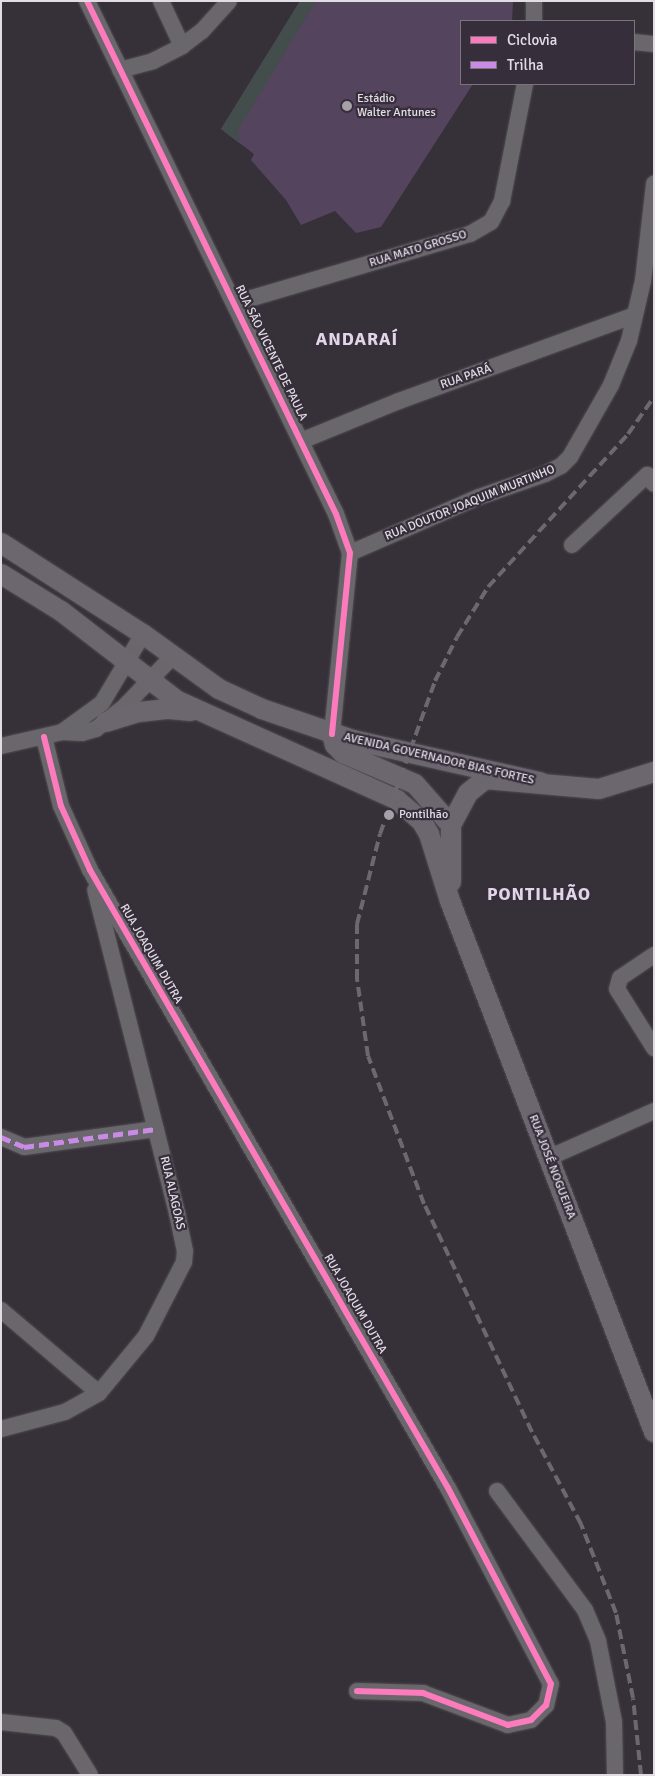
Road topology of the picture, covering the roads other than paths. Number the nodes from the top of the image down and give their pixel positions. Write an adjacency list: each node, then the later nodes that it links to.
1 (87, 1): 9 (street, RUA SÃO VICENTE DE PAULA)
2 (161, 1): 8 (street)
3 (229, 1): 8 (street)
4 (534, 1): 5 (street)
5 (534, 20)
6 (635, 42): 7 (street)
7 (654, 44)
8 (182, 46): 9 (street)
9 (120, 70): 12 (street, RUA SÃO VICENTE DE PAULA)
10 (525, 85): 12 (street, RUA MATO GROSSO)
11 (654, 184): 13 (street, RUA DOUTOR JOAQUIM MURTINHO)
12 (235, 303): 14 (street, RUA SÃO VICENTE DE PAULA)
13 (633, 316): 14 (street, RUA PARÁ); 18 (street, RUA DOUTOR JOAQUIM MURTINHO)
14 (301, 441): 18 (street, RUA SÃO VICENTE DE PAULA)
15 (654, 484): 17 (street)
16 (1, 543): 20 (main road, AVENIDA GOVERNADOR BIAS FORTES)
17 (572, 544)
18 (350, 553): 27 (street, RUA SÃO VICENTE DE PAULA)
19 (1, 574): 22 (main road)
20 (144, 634): 21 (main road, AVENIDA GOVERNADOR BIAS FORTES); 22 (street)
21 (173, 656): 23 (street); 27 (main road, AVENIDA GOVERNADOR BIAS FORTES)
22 (126, 664): 23 (main road); 26 (street)
23 (149, 682): 24 (main road); 25 (street)
24 (200, 712): 25 (main road); 34 (main road)
25 (106, 722): 26 (street)
26 (62, 732): 28 (street)
27 (332, 734): 31 (main road, AVENIDA GOVERNADOR BIAS FORTES); 32 (main road)
28 (44, 737): 29 (street); 33 (street, RUA JOAQUIM DUTRA)
29 (1, 746)
30 (654, 772): 31 (main road)
31 (540, 782): 32 (main road)
32 (451, 825): 34 (main road)
33 (90, 870): 38 (street, RUA ALAGOAS); 46 (street, RUA JOAQUIM DUTRA)
34 (450, 901): 40 (main road, RUA JOSÉ NOGUEIRA)
35 (654, 955): 36 (street)
36 (654, 1048)
37 (654, 1111): 40 (street)
38 (156, 1129): 39 (street); 42 (street, RUA ALAGOAS)
39 (1, 1137)
40 (548, 1158): 43 (main road, RUA JOSÉ NOGUEIRA)
41 (1, 1310): 42 (street)
42 (99, 1393): 44 (street, RUA ALAGOAS)
43 (652, 1426)
44 (1, 1429)
45 (496, 1491): 49 (street)
46 (357, 1691)
47 (1, 1722): 48 (street)
48 (90, 1775)
49 (615, 1775)

